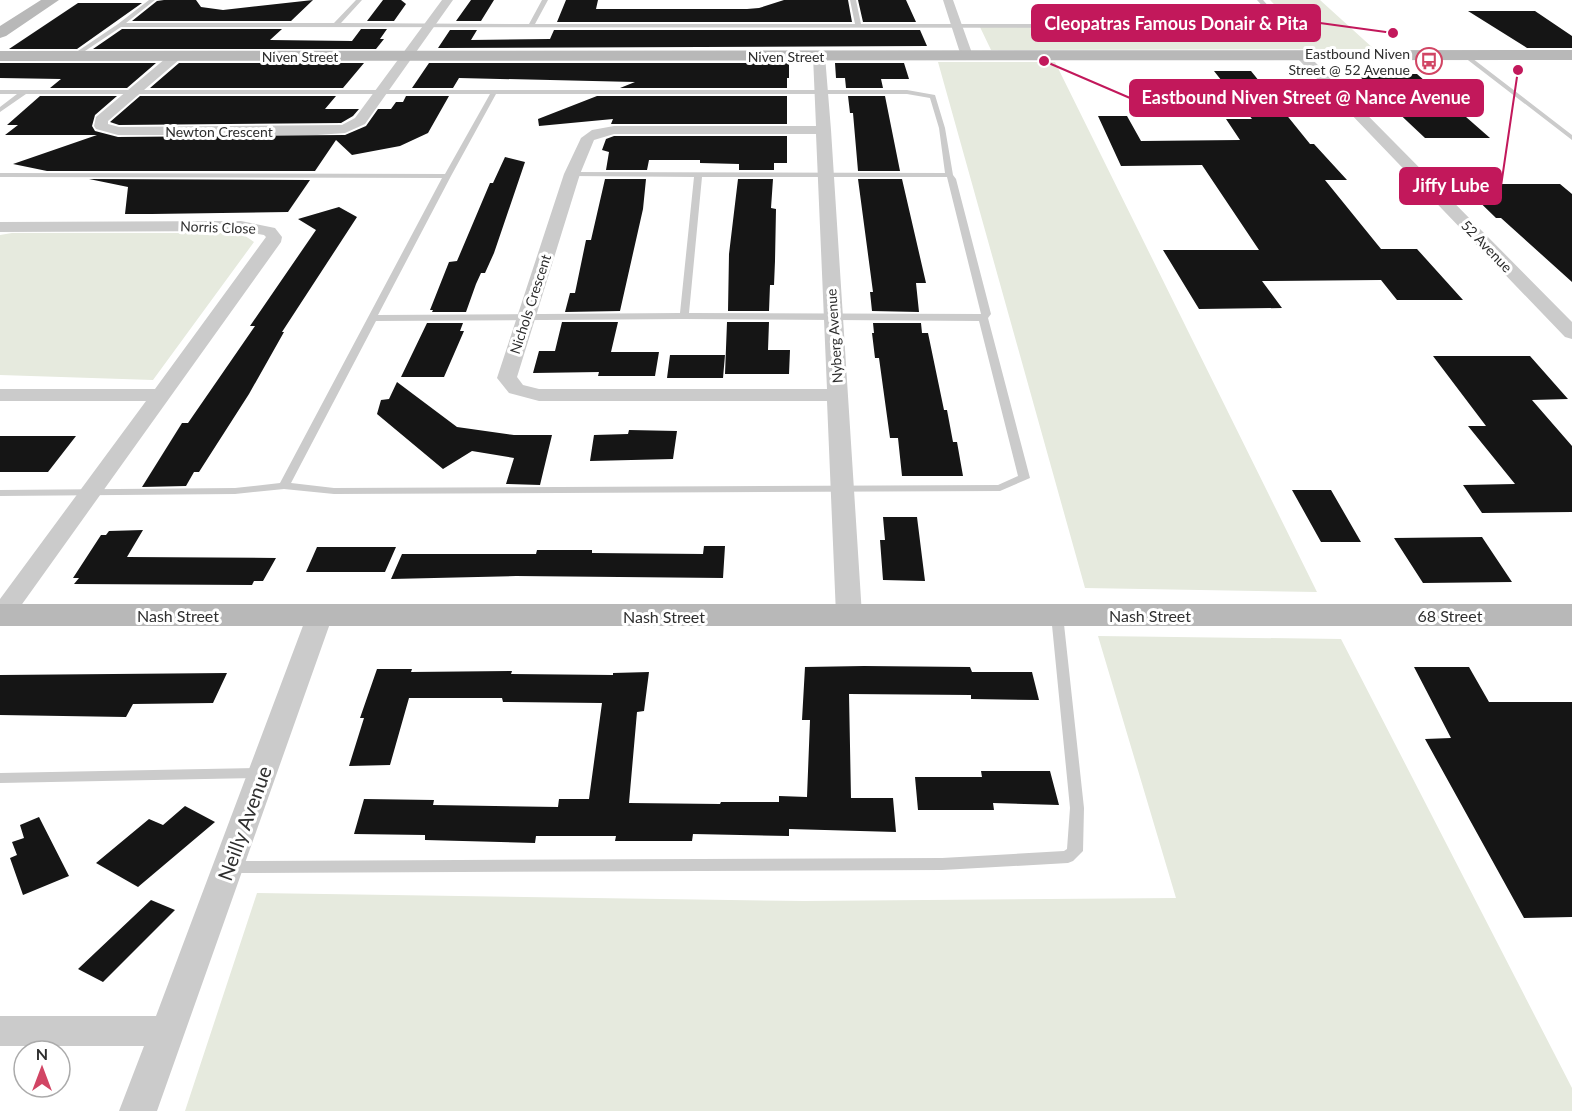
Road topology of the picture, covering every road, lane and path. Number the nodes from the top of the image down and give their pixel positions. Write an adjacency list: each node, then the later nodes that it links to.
1 (51, 0): 15 (street)
2 (152, 0): 14 (lane)
3 (359, 0): 11 (lane)
4 (448, 0): 9 (street, Newton Crescent)
5 (545, 0): 12 (lane)
6 (853, 0): 13 (lane)
7 (948, 0): 10 (street)
8 (1260, 0): 10 (lane)
9 (430, 24): 11 (lane); 12 (lane); 19 (street, Newton Crescent)
10 (956, 24): 13 (lane); 21 (street)
11 (336, 25): 14 (lane)
12 (531, 25): 13 (lane)
13 (858, 25)
14 (120, 26): 17 (lane)
15 (4, 28)
16 (0, 56): 17 (street, Niven Street)
17 (75, 56): 18 (street, Niven Street)
18 (176, 56): 19 (street, Niven Street); 28 (street, Newton Crescent)
19 (408, 56): 20 (street, Niven Street); 29 (street, Newton Crescent)
20 (819, 56): 21 (street, Niven Street); 25 (street, Nyberg Avenue)
21 (967, 56): 22 (street, Niven Street)
22 (1302, 56): 23 (street, Niven Street); 48 (street, 52 Avenue)
23 (1466, 56): 24 (street, Niven Street); 32 (lane)
24 (1572, 56)
25 (821, 91): 30 (lane); 34 (street, Nyberg Avenue); 40 (lane)
26 (0, 92): 27 (lane)
27 (24, 92): 28 (lane); 31 (lane)
28 (133, 92): 29 (lane); 29 (street, Newton Crescent)
29 (383, 92): 30 (lane)
30 (494, 93): 41 (lane)
31 (0, 110)
32 (1555, 125): 33 (lane); 35 (lane)
33 (1572, 125)
34 (824, 130): 36 (street, Nichols Crescent); 38 (street, Nyberg Avenue)
35 (1572, 138)
36 (572, 174): 37 (lane); 43 (street, Nichols Crescent)
37 (698, 174): 38 (lane); 44 (lane)
38 (826, 174): 40 (lane); 46 (street, Nyberg Avenue)
39 (0, 175): 41 (lane)
40 (948, 175): 47 (lane)
41 (447, 176): 45 (lane)
42 (0, 227): 50 (street, Norris Close)
43 (525, 316): 44 (lane); 45 (lane); 51 (street, Nichols Crescent)
44 (684, 316): 46 (lane)
45 (373, 318): 52 (lane)
46 (832, 318): 47 (lane); 51 (street, Nyberg Avenue)
47 (983, 318): 53 (lane)
48 (1572, 333)
49 (0, 395): 50 (street)
50 (161, 395): 54 (street, Norris Close)
51 (838, 395): 53 (street, Nyberg Avenue)
52 (284, 486): 53 (lane); 54 (lane)
53 (843, 489): 58 (street, Nyberg Avenue)
54 (91, 491): 55 (lane); 56 (street, Norris Close)
55 (0, 493)
56 (0, 615): 57 (street, Nash Street)
57 (320, 615): 58 (street, Nash Street); 62 (street, Neilly Avenue)
58 (849, 615): 59 (street, Nash Street)
59 (1057, 615): 60 (street, Nash Street); 64 (lane)
60 (1329, 615): 61 (street, 68 Street)
61 (1572, 615)
62 (262, 773): 63 (lane); 64 (street, Neilly Avenue)
63 (0, 778)
64 (227, 867): 66 (street, Neilly Avenue)
65 (0, 1031): 66 (street)
66 (169, 1031): 67 (street, Neilly Avenue)
67 (138, 1111)

